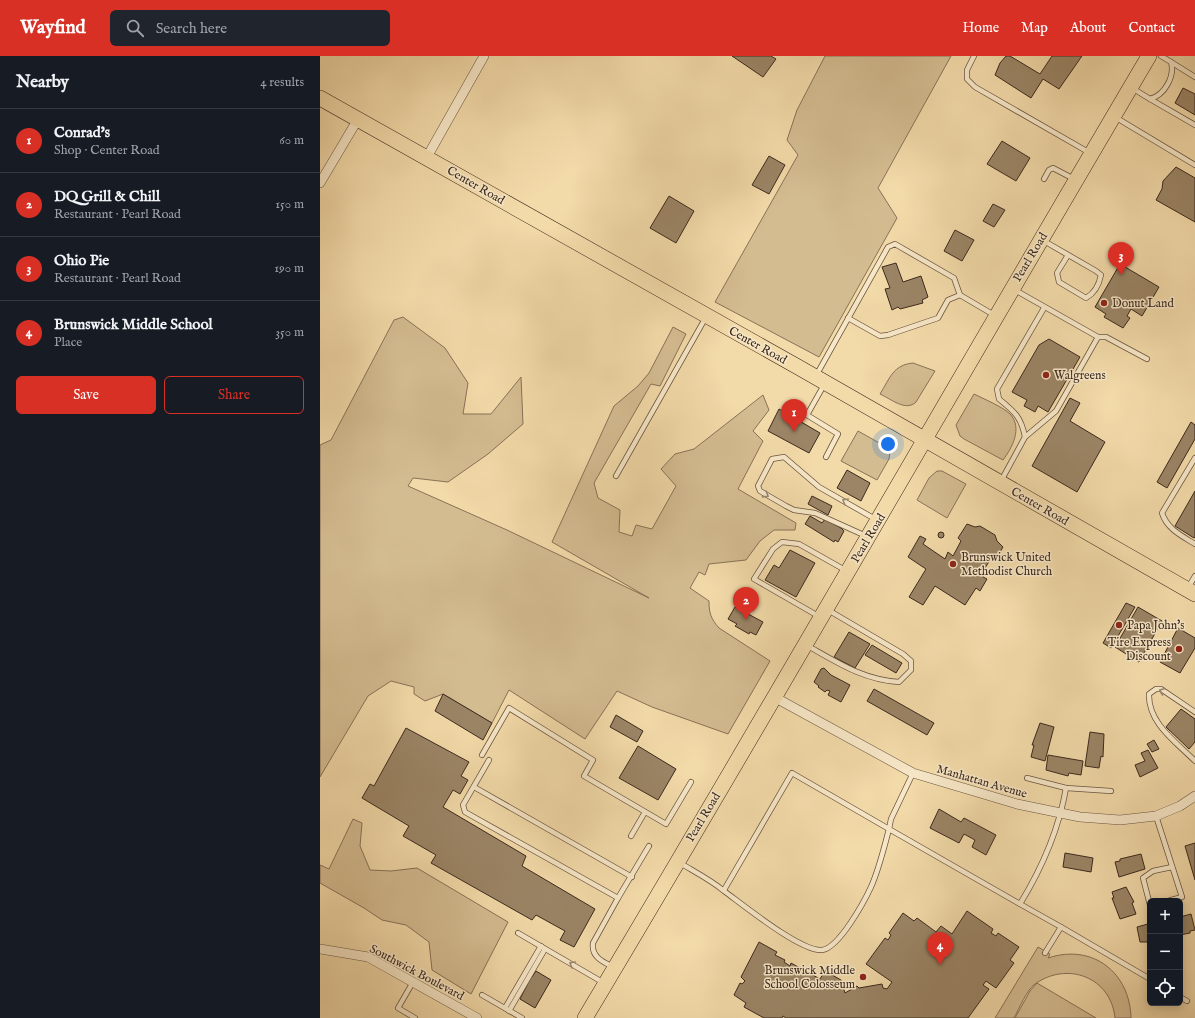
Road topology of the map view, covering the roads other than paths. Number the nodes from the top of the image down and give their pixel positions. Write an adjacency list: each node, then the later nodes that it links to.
1 (484, 56): 14 (street)
2 (974, 56): 13 (lane)
3 (1149, 56): 7 (main road, Pearl Road)
4 (1161, 56): 5 (lane)
5 (1171, 62): 6 (lane); 9 (lane)
6 (1195, 77)
7 (1130, 88): 9 (lane); 10 (main road, Pearl Road)
8 (320, 98): 11 (main road, Center Road)
9 (1150, 99): 12 (lane)
10 (1113, 116): 13 (main road, Pearl Road); 15 (lane)
11 (358, 119): 14 (main road, Center Road); 18 (street)
12 (1195, 125)
13 (1091, 154): 17 (main road, Pearl Road)
14 (427, 157): 24 (main road, Center Road)
15 (1195, 165)
16 (1044, 179): 17 (lane)
17 (1076, 179): 19 (main road, Pearl Road)
18 (320, 183)
19 (1040, 240): 20 (lane); 21 (main road, Pearl Road)
20 (1068, 255): 20 (lane)
21 (1012, 289): 23 (lane); 25 (main road, Pearl Road)
22 (960, 295): 25 (lane); 26 (lane); 26 (lane)
23 (1044, 308): 27 (lane); 30 (lane)
24 (707, 316): 29 (main road, Center Road); 34 (lane)
25 (995, 316): 31 (main road, Pearl Road)
26 (848, 318): 29 (lane)
27 (1098, 337): 28 (lane); 30 (lane)
28 (1147, 359)
29 (820, 380): 31 (main road, Center Road); 32 (lane)
30 (1025, 437): 35 (lane)
31 (924, 440): 35 (main road, Center Road); 36 (main road, Pearl Road)
32 (826, 457)
33 (1195, 458): 38 (lane)
34 (616, 476)
35 (1000, 483): 41 (main road, Center Road)
36 (879, 520): 37 (main road, Pearl Road); 37 (lane, one-way to 37)
37 (868, 537): 39 (main road, Pearl Road)
38 (1195, 544)
39 (848, 572): 42 (main road, Pearl Road); 42 (lane)
40 (1195, 576): 41 (lane)
41 (1191, 592)
42 (824, 613): 43 (main road, Pearl Road); 43 (lane)
43 (806, 645): 44 (main road, Pearl Road)
44 (776, 698): 49 (street, Manhattan Avenue); 62 (main road, Pearl Road)
45 (1195, 712): 48 (lane, one-way to 48)
46 (482, 755): 56 (lane)
47 (489, 760): 52 (lane)
48 (1195, 761)
49 (913, 773): 57 (street, Manhattan Avenue); 59 (lane)
50 (1027, 778): 53 (lane)
51 (691, 782): 56 (lane)
52 (474, 787): 64 (lane); 66 (lane)
53 (1066, 788): 54 (lane); 57 (lane)
54 (1111, 791)
55 (1195, 796): 58 (street, Manhattan Avenue)
56 (645, 812): 60 (lane)
57 (1061, 815): 58 (street, Manhattan Avenue); 69 (lane)
58 (1156, 816): 63 (lane)
59 (889, 829): 65 (lane); 65 (lane); 69 (lane)
60 (631, 836)
61 (649, 846): 64 (lane)
62 (677, 861): 65 (lane); 75 (main road, Pearl Road)
63 (1172, 867): 67 (lane); 68 (lane)
64 (632, 876): 66 (lane)
65 (724, 890)
66 (618, 898): 75 (lane)
67 (1148, 898)
68 (1178, 898)
69 (1020, 904): 70 (lane)
70 (1061, 927): 74 (lane); 76 (lane)
71 (518, 934): 72 (lane)
72 (543, 948): 78 (lane, one-way to 72); 82 (lane)
73 (320, 949): 77 (street, Southwick Boulevard)
74 (1045, 953)
75 (615, 968): 78 (main road, Pearl Road)
76 (1147, 977)
77 (413, 982): 83 (lane); 84 (street, Southwick Boulevard)
78 (606, 984): 86 (main road, Pearl Road)
79 (482, 995): 82 (lane)
80 (1183, 999): 81 (lane)
81 (1187, 1001)
82 (507, 1009): 85 (lane)
83 (416, 1018)
84 (477, 1018)
85 (522, 1018)
86 (585, 1018)

